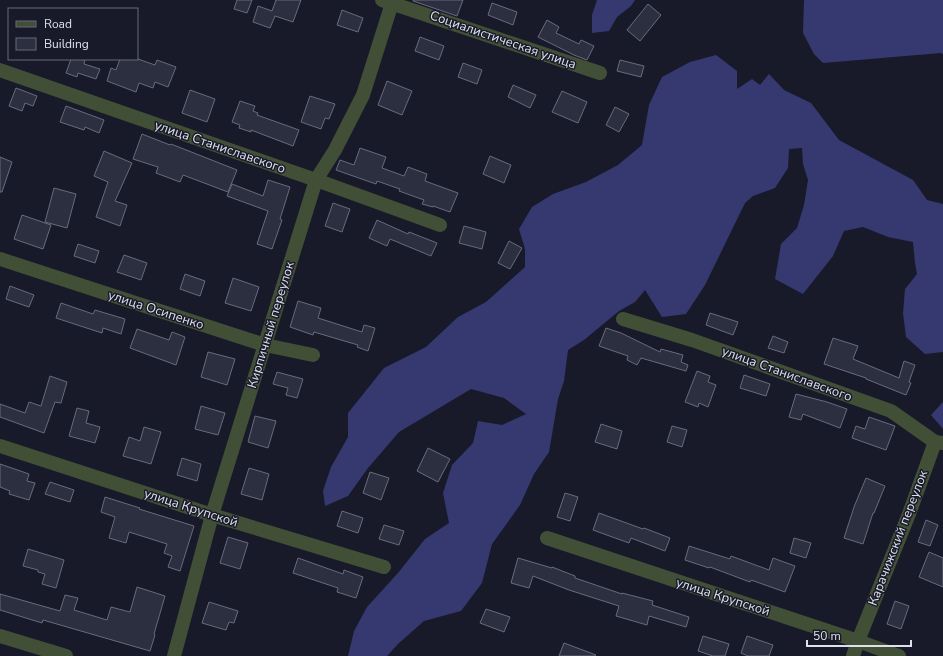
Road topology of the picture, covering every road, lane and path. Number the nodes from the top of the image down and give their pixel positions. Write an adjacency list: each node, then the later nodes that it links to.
1 (387, 2): 3 (street, Социалистическая улица); 4 (street, Кирпичный переулок)
2 (0, 70): 4 (street, улица Станиславского)
3 (600, 73)
4 (316, 180): 5 (street, улица Станиславского); 8 (street, Кирпичный переулок)
5 (440, 225)
6 (0, 259): 8 (street, улица Осипенко)
7 (623, 319): 10 (street, улица Станиславского)
8 (265, 345): 9 (street, улица Осипенко); 12 (street, Кирпичный переулок)
9 (313, 355)
10 (939, 443): 16 (street, Карачижский переулок)
11 (0, 446): 12 (street, улица Крупской)
12 (212, 516): 14 (street, улица Крупской); 18 (street, Кирпичный переулок)
13 (547, 538): 16 (street, улица Крупской)
14 (384, 567)
15 (0, 636): 17 (street)
16 (858, 641): 19 (street, Карачижский переулок); 20 (street, улица Крупской)
17 (66, 656)
18 (174, 656)
19 (853, 656)
20 (899, 656)

